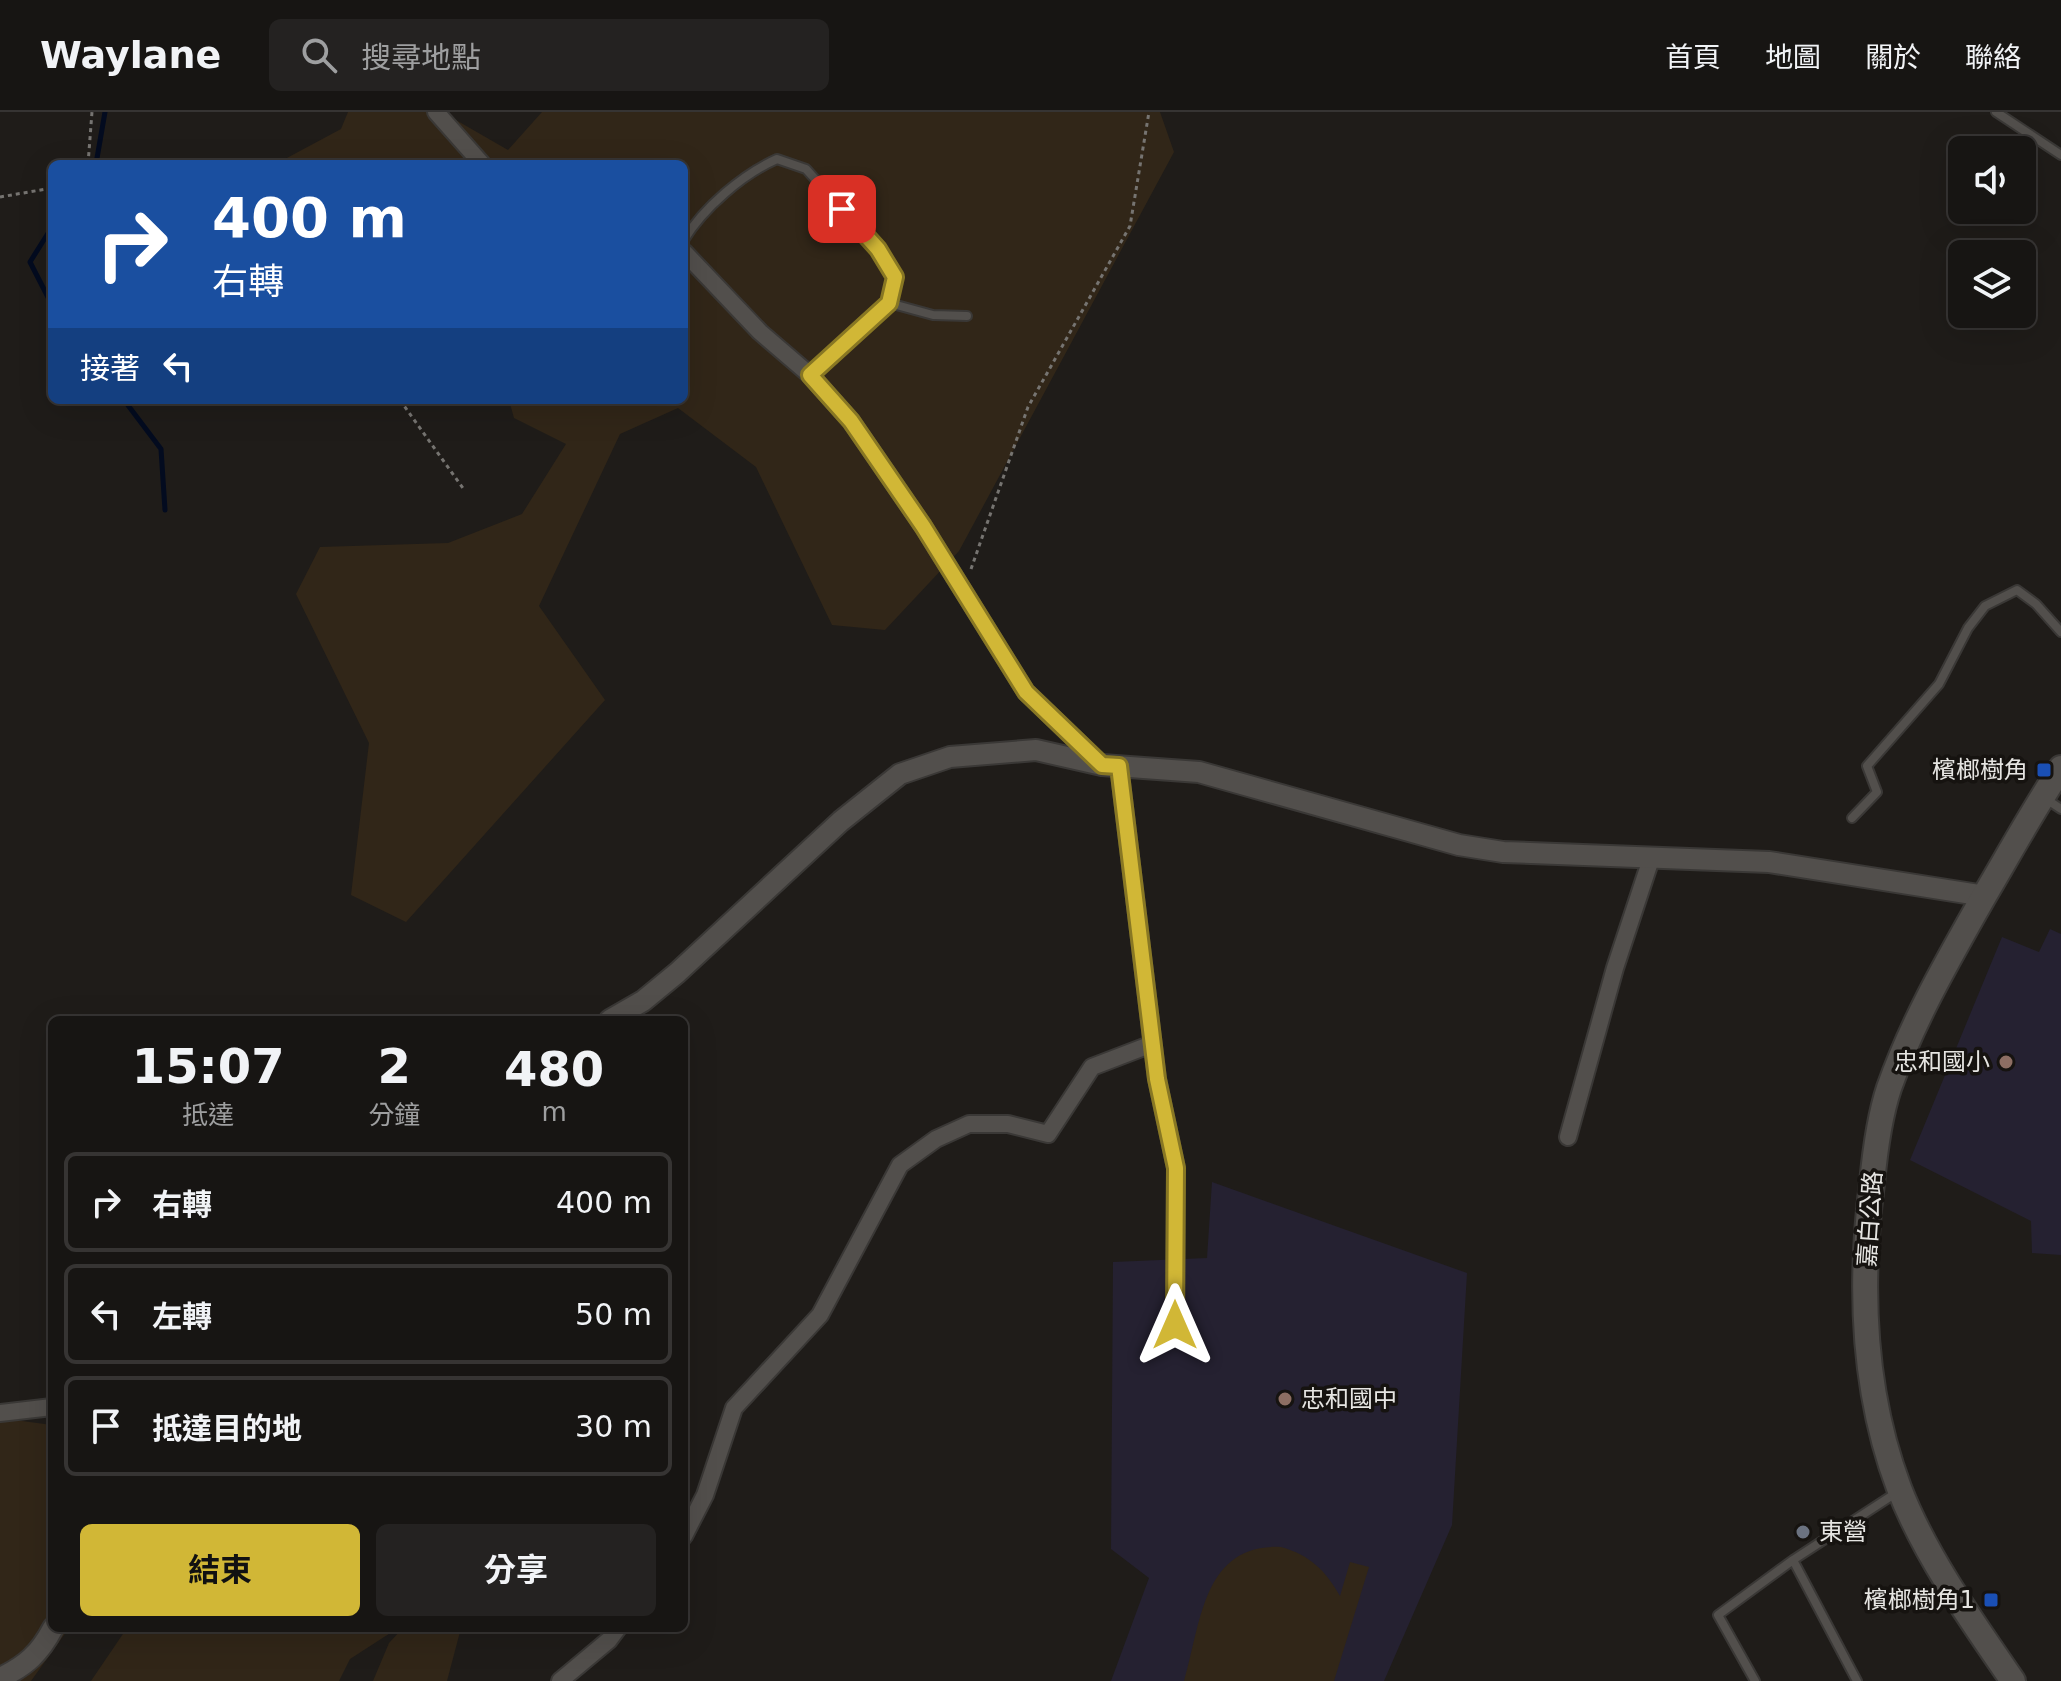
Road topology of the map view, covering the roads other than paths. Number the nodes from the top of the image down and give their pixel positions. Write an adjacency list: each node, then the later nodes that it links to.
1 (436, 112): 4 (street)
2 (1996, 112): 3 (lane)
3 (2061, 155)
4 (478, 160)
5 (688, 233): 7 (lane)
6 (688, 256): 9 (street)
7 (889, 303): 8 (lane); 9 (lane)
8 (967, 316)
9 (810, 375): 11 (street)
10 (2061, 632): 14 (lane)
11 (1110, 765): 15 (street); 17 (street); 18 (street)
12 (2061, 768): 13 (main road, 嘉白公路)
13 (2052, 803): 16 (main road, 嘉白公路)
14 (1852, 818)
15 (1652, 856): 16 (street); 19 (street)
16 (1985, 896): 23 (main road, 嘉白公路)
17 (617, 1016)
18 (1152, 1044): 20 (street); 24 (street)
19 (1568, 1137)
20 (1175, 1325)
21 (48, 1407): 22 (street)
22 (0, 1413)
23 (1900, 1490): 25 (lane); 32 (main road, 嘉白公路)
24 (688, 1528)
25 (1793, 1560): 30 (lane); 31 (lane)
26 (51, 1632): 28 (street)
27 (615, 1632): 29 (street)
28 (0, 1678)
29 (560, 1681)
30 (1755, 1681)
31 (1857, 1681)
32 (2013, 1681)

